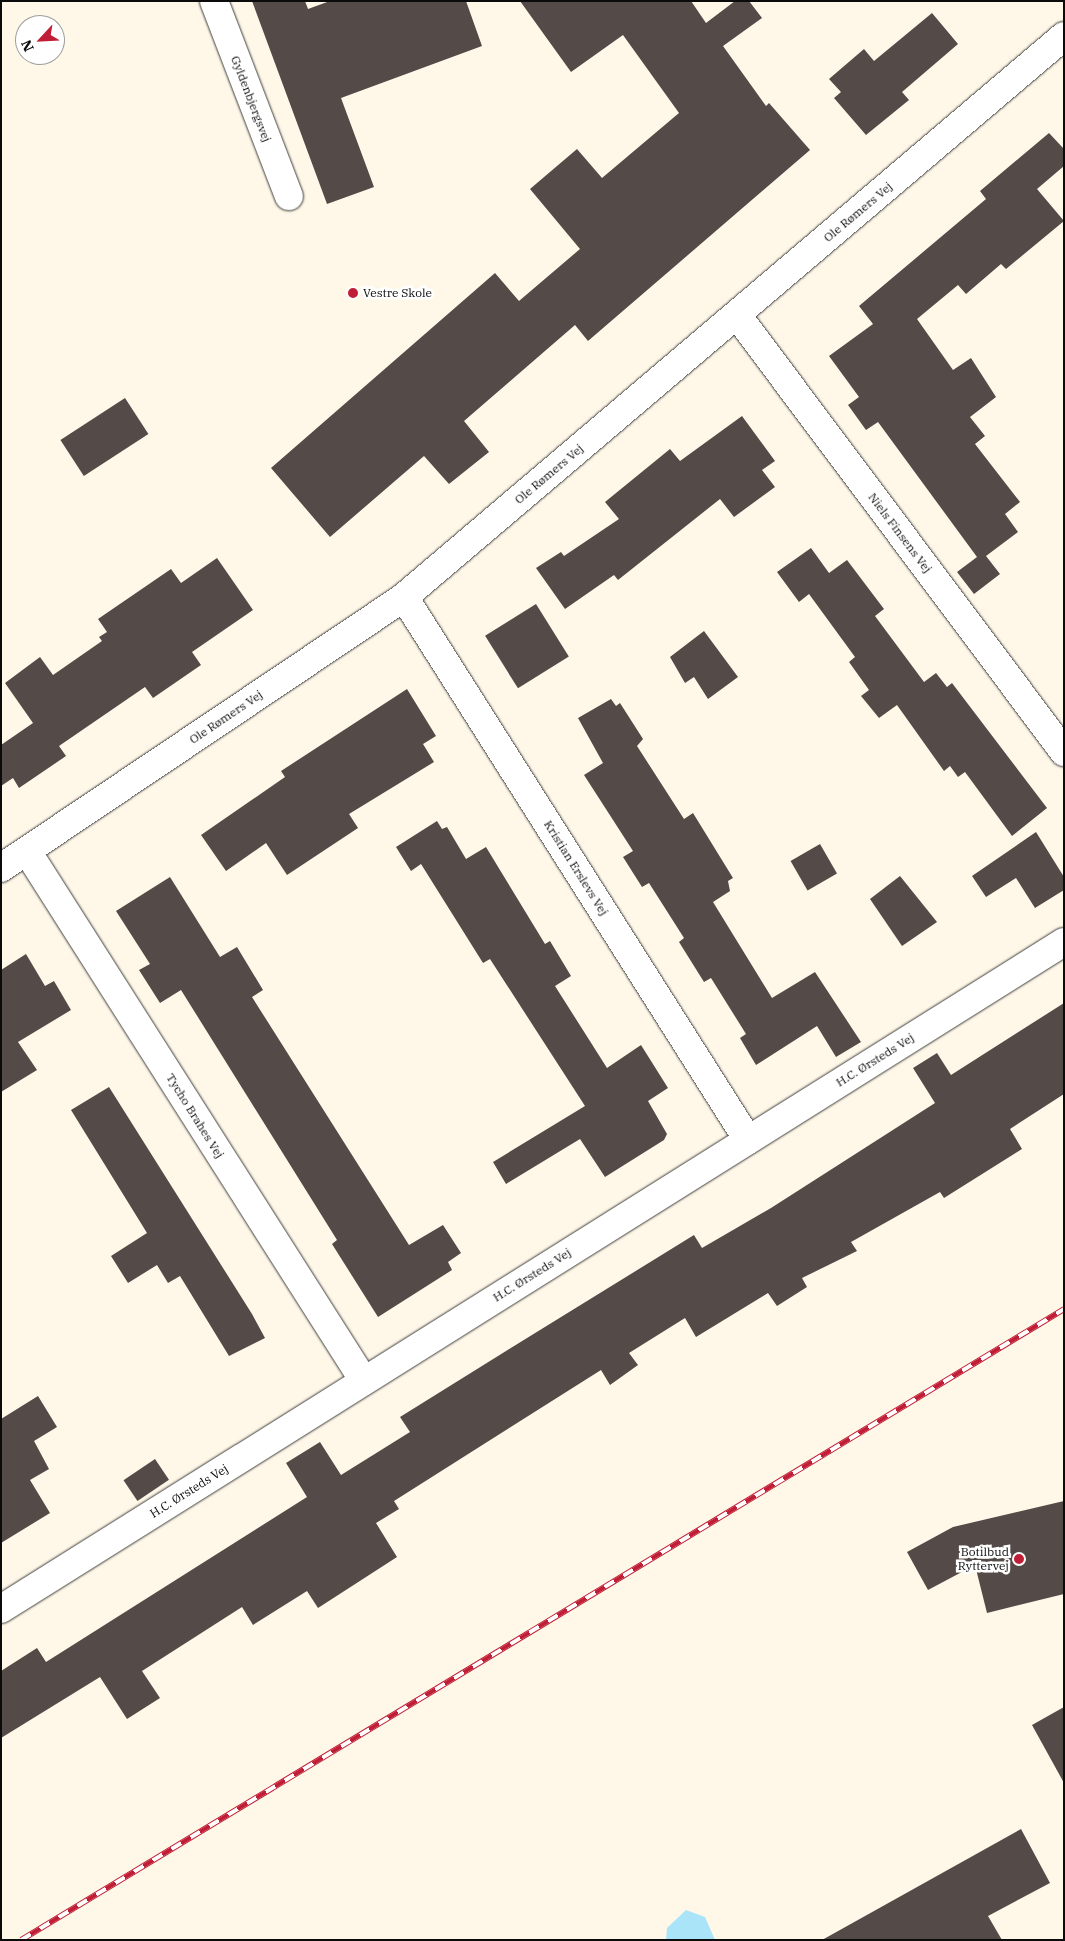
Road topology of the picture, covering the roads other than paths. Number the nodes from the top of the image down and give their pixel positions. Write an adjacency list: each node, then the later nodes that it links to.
1 (214, 1): 3 (street, Gyldenbjergsvej)
2 (1064, 36): 4 (street, Ole Rømers Vej)
3 (289, 196)
4 (737, 315): 5 (street, Ole Rømers Vej); 6 (street, Niels Finsens Vej)
5 (404, 597): 7 (street, Ole Rømers Vej); 10 (street, Kristian Erslevs Vej)
6 (1064, 752)
7 (27, 851): 8 (street, Ole Rømers Vej); 11 (street, Tycho Brahes Vej)
8 (1, 868)
9 (1064, 942): 10 (street, H.C. Ørsteds Vej)
10 (748, 1140): 11 (street, H.C. Ørsteds Vej)
11 (364, 1381): 12 (street, H.C. Ørsteds Vej)
12 (1, 1609)

